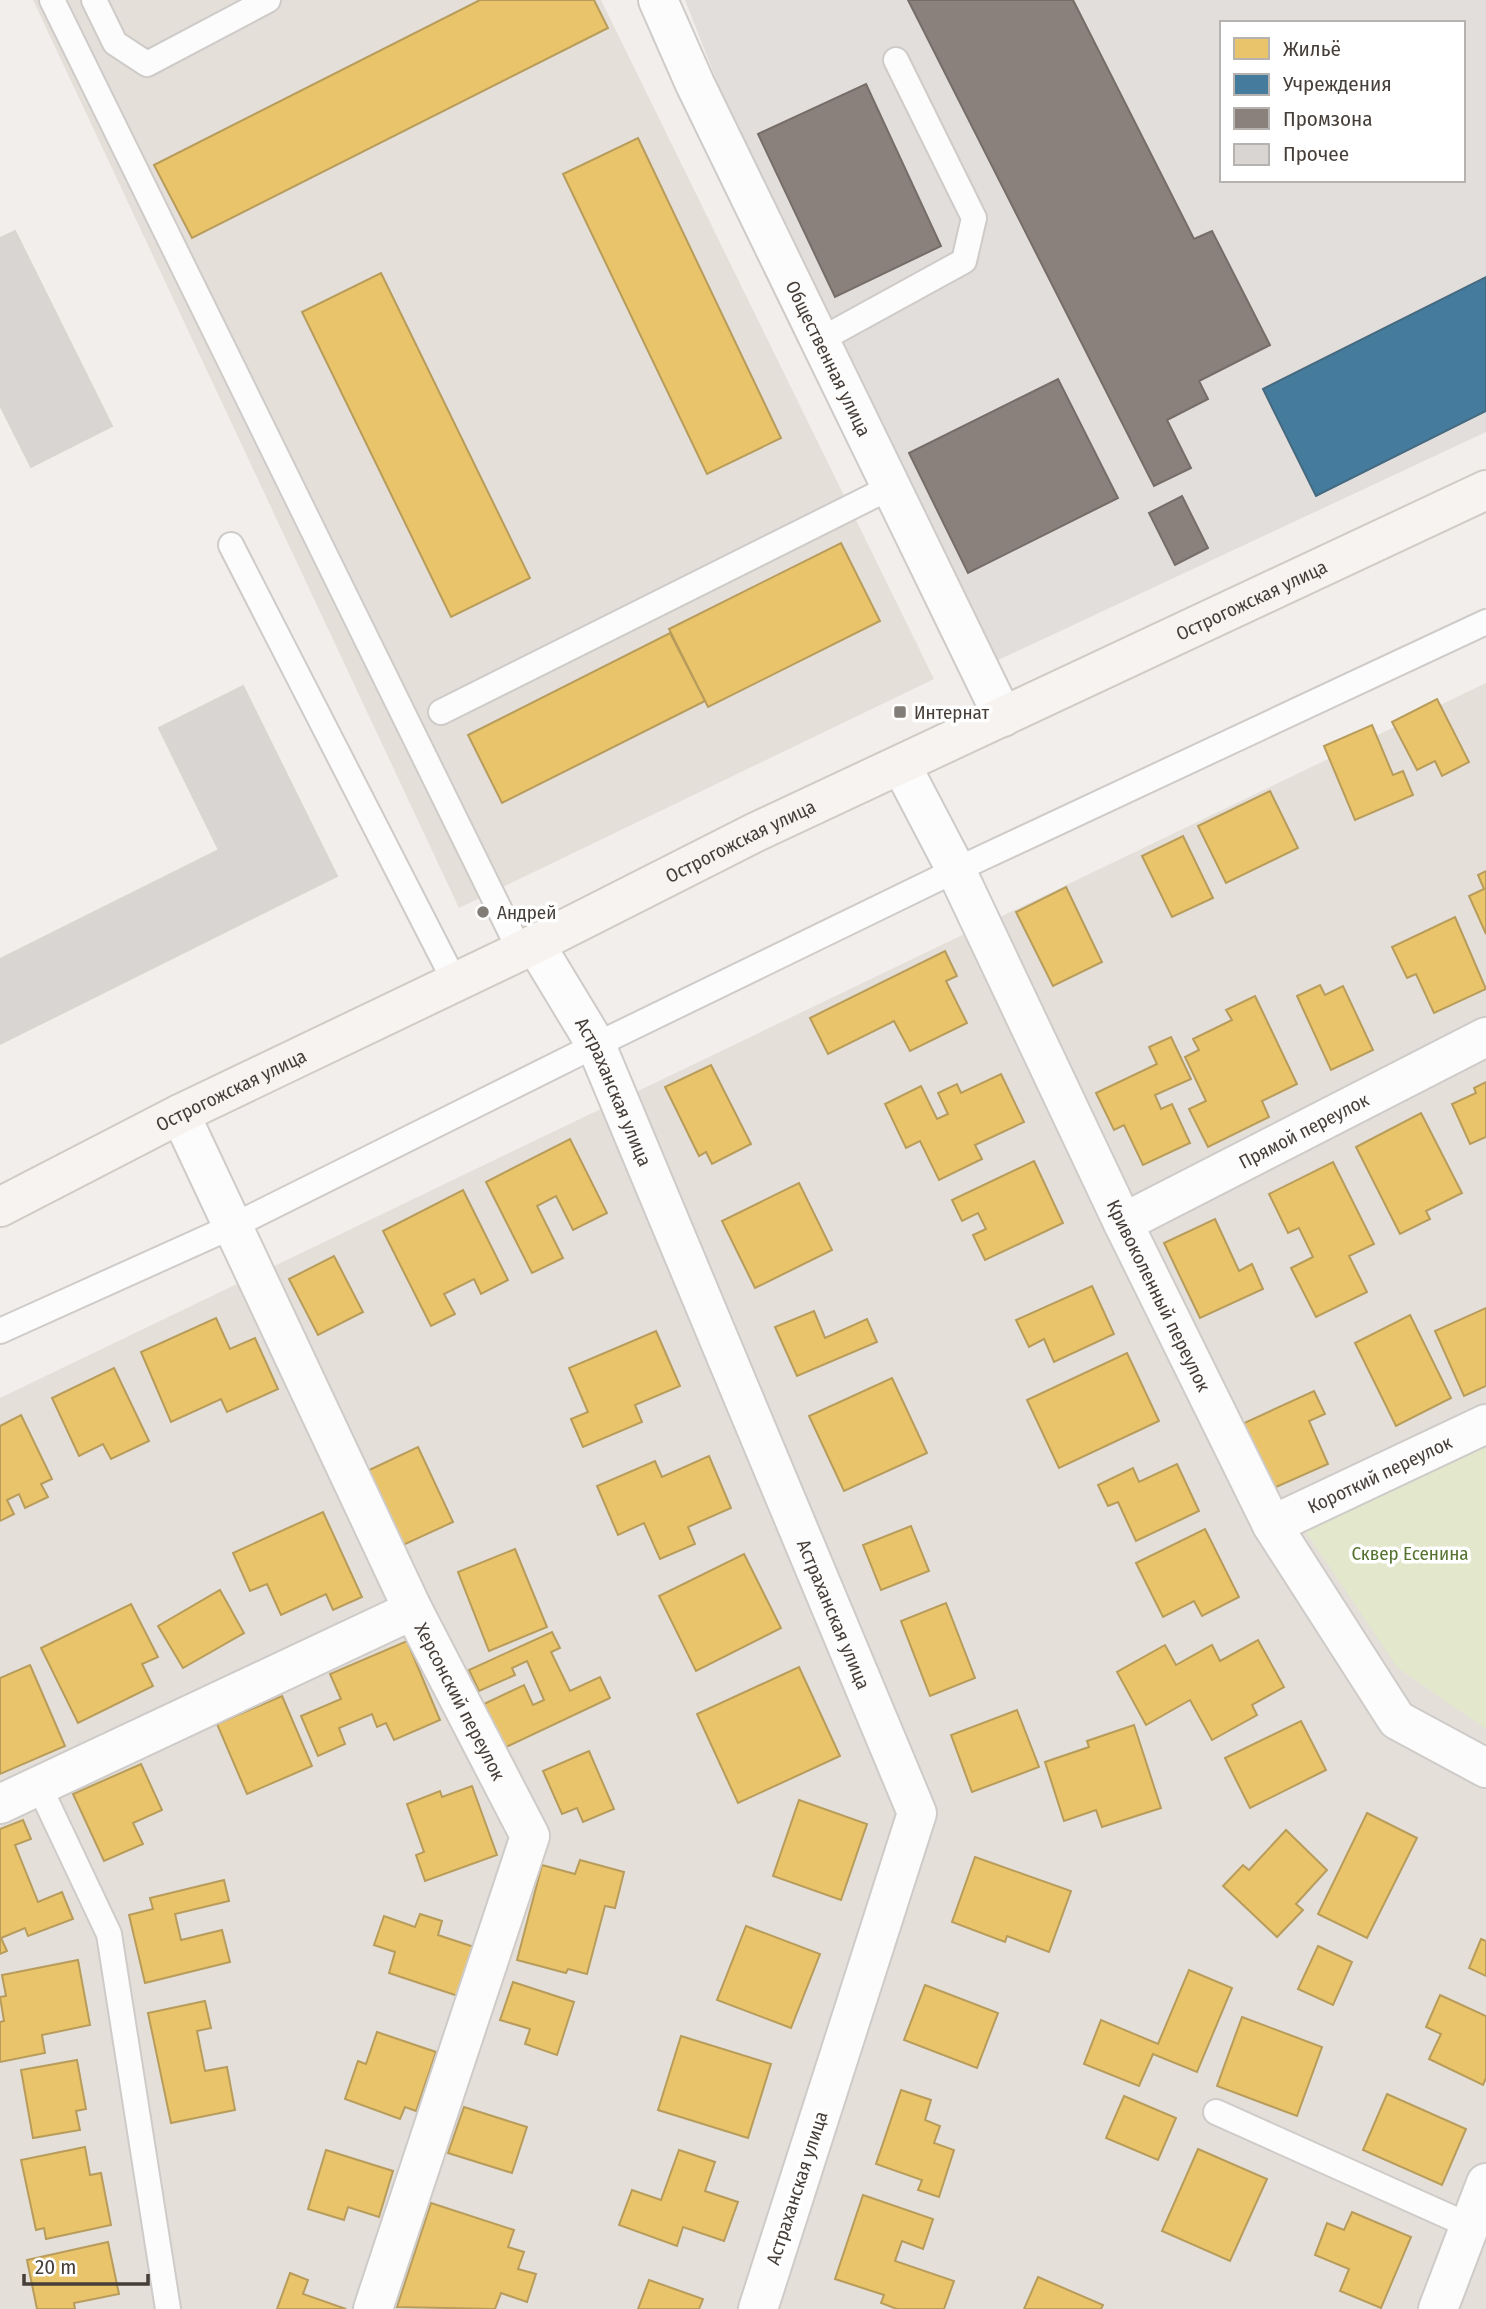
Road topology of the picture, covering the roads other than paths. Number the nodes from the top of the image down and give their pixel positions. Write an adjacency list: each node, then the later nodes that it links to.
1 (52, 0): 15 (lane)
2 (93, 0): 3 (lane)
3 (268, 0)
4 (658, 0): 6 (street, Общественная улица)
5 (896, 60): 6 (lane)
6 (820, 340): 7 (street, Общественная улица)
7 (891, 487): 11 (lane); 12 (street, Общественная улица)
8 (1486, 490): 12 (street, Острогожская улица)
9 (231, 545): 16 (lane)
10 (1486, 622): 14 (lane)
11 (441, 712)
12 (1003, 717): 13 (street, Острогожская улица)
13 (901, 765): 14 (street, Кривоколенный переулок); 15 (street, Острогожская улица)
14 (956, 870): 18 (lane); 21 (street, Кривоколенный переулок)
15 (528, 947): 16 (street, Острогожская улица); 18 (street, Астраханская улица)
16 (455, 982): 19 (street, Острогожская улица)
17 (1486, 1037): 21 (street, Прямой переулок)
18 (596, 1045): 22 (lane); 35 (street, Астраханская улица)
19 (180, 1114): 20 (street, Острогожская улица); 22 (street, Херсонский переулок)
20 (0, 1207)
21 (1123, 1223): 25 (street, Кривоколенный переулок)
22 (233, 1226): 23 (lane); 26 (street, Херсонский переулок)
23 (0, 1331)
24 (1486, 1424): 25 (street, Короткий переулок)
25 (1272, 1525): 27 (street, Кривоколенный переулок)
26 (413, 1610): 28 (street); 34 (street, Херсонский переулок)
27 (1486, 1768)
28 (39, 1786): 29 (street); 33 (lane)
29 (0, 1804)
30 (1216, 2112): 32 (lane)
31 (1486, 2183): 32 (street)
32 (1470, 2226): 36 (street)
33 (168, 2309)
34 (373, 2309)
35 (758, 2309)
36 (1438, 2309)

